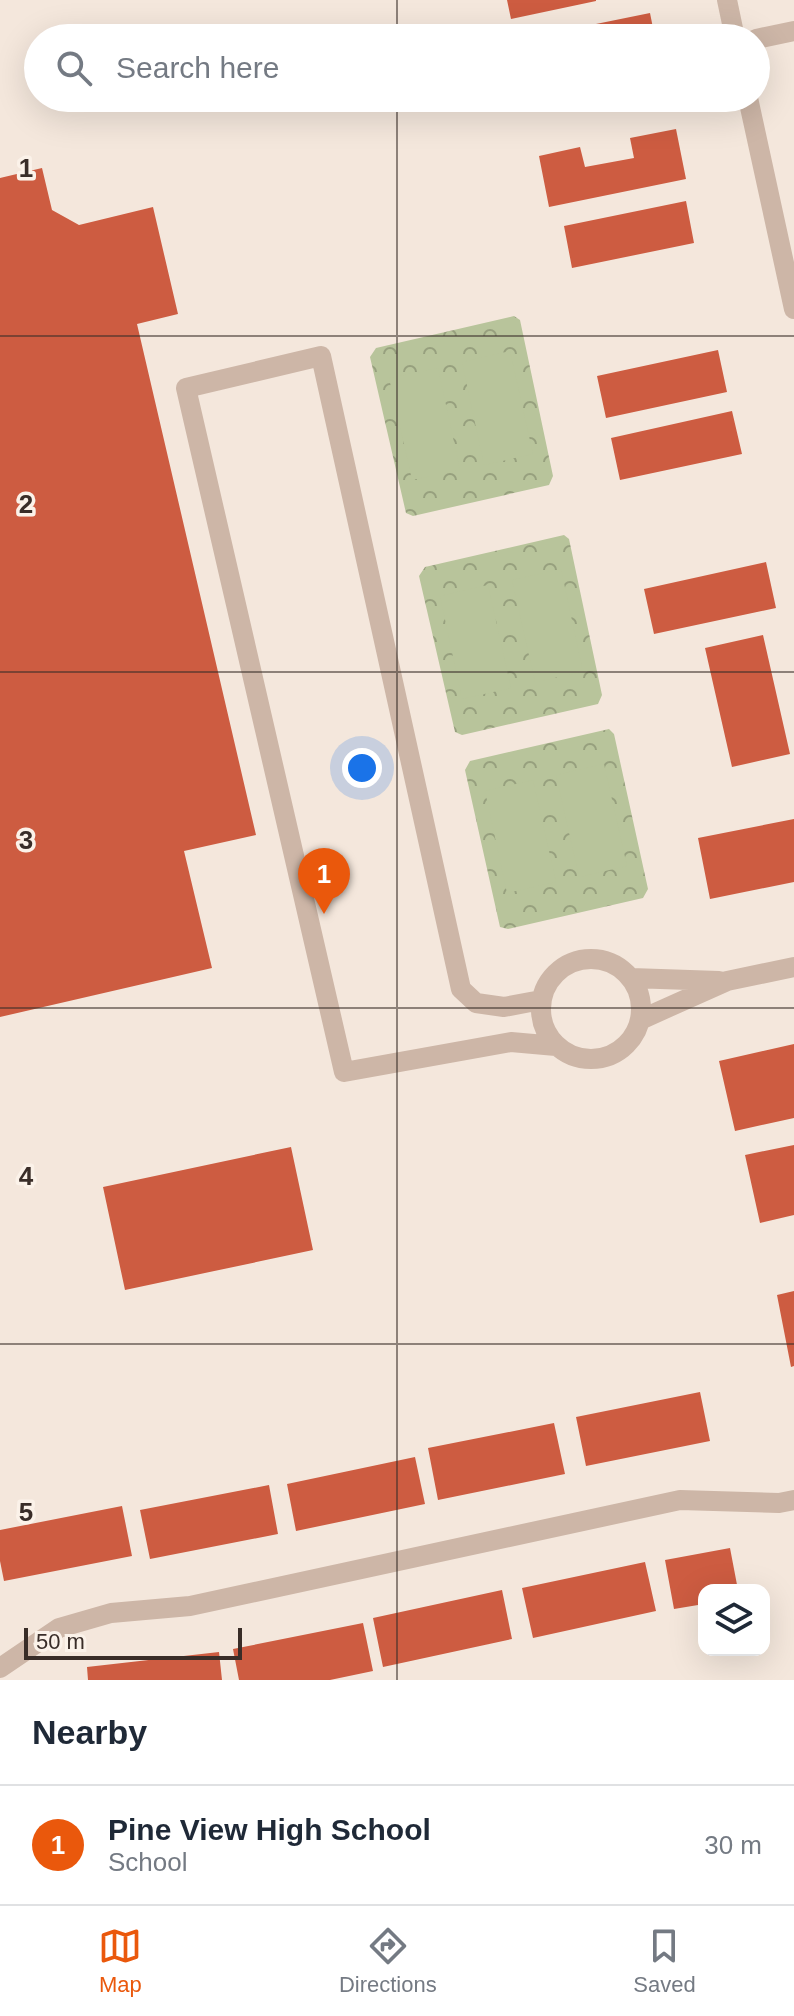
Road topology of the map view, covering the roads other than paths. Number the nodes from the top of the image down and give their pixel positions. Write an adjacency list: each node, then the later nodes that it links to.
1 (727, 0): 2 (street)
2 (732, 24)
3 (794, 31): 4 (street)
4 (770, 36)
5 (751, 112): 6 (street)
6 (794, 309)
7 (794, 967): 9 (street)
8 (631, 978): 9 (street); 10 (street); 11 (street)
9 (727, 981): 11 (street)
10 (541, 1000): 12 (street); 12 (street)
11 (640, 1020): 12 (street)
12 (556, 1046)
13 (794, 1500): 14 (street)
14 (0, 1668)

